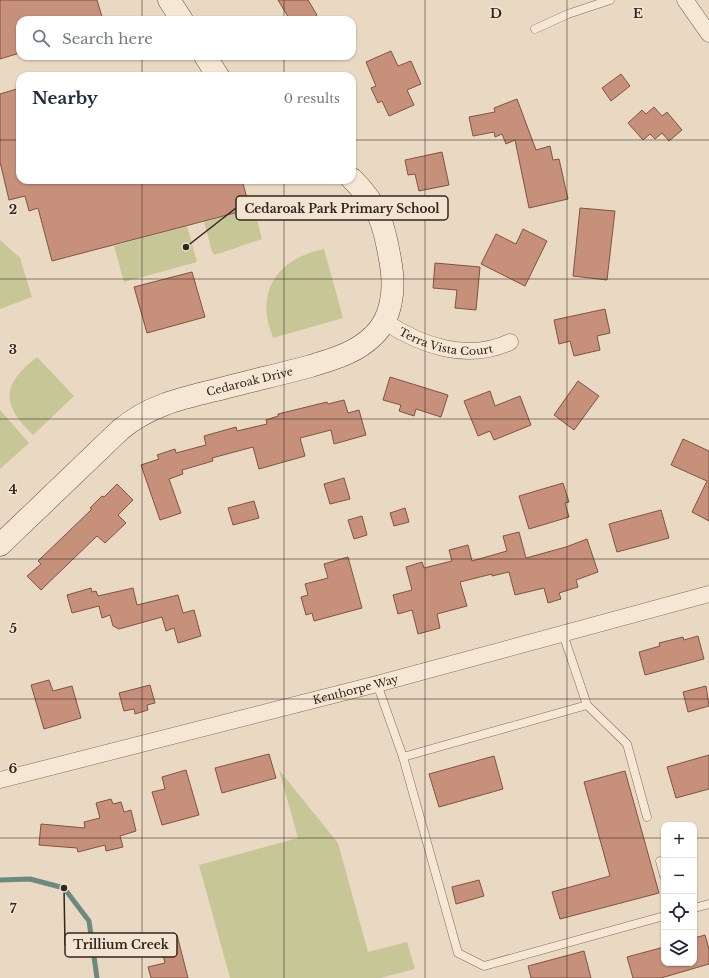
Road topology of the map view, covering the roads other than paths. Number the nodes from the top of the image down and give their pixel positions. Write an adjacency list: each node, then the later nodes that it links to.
1 (169, 0): 4 (street)
2 (610, 0): 5 (lane)
3 (685, 0): 6 (street)
4 (179, 16)
5 (535, 29)
6 (709, 34)
7 (208, 60): 8 (street)
8 (215, 72)
9 (356, 184): 10 (street, Cedaroak Drive)
10 (384, 321): 11 (street, Terra Vista Court); 12 (street, Cedaroak Drive)
11 (510, 342)
12 (0, 545)
13 (709, 594): 14 (street, Kenthorpe Way)
14 (562, 634): 15 (street, Kenthorpe Way); 16 (lane)
15 (377, 684): 17 (lane); 18 (street, Kenthorpe Way)
16 (587, 705): 17 (lane); 19 (lane)
17 (402, 757): 24 (lane)
18 (0, 780)
19 (647, 817)
20 (660, 861): 21 (lane)
21 (661, 865)
22 (709, 904): 23 (lane)
23 (697, 907)
24 (661, 917)

